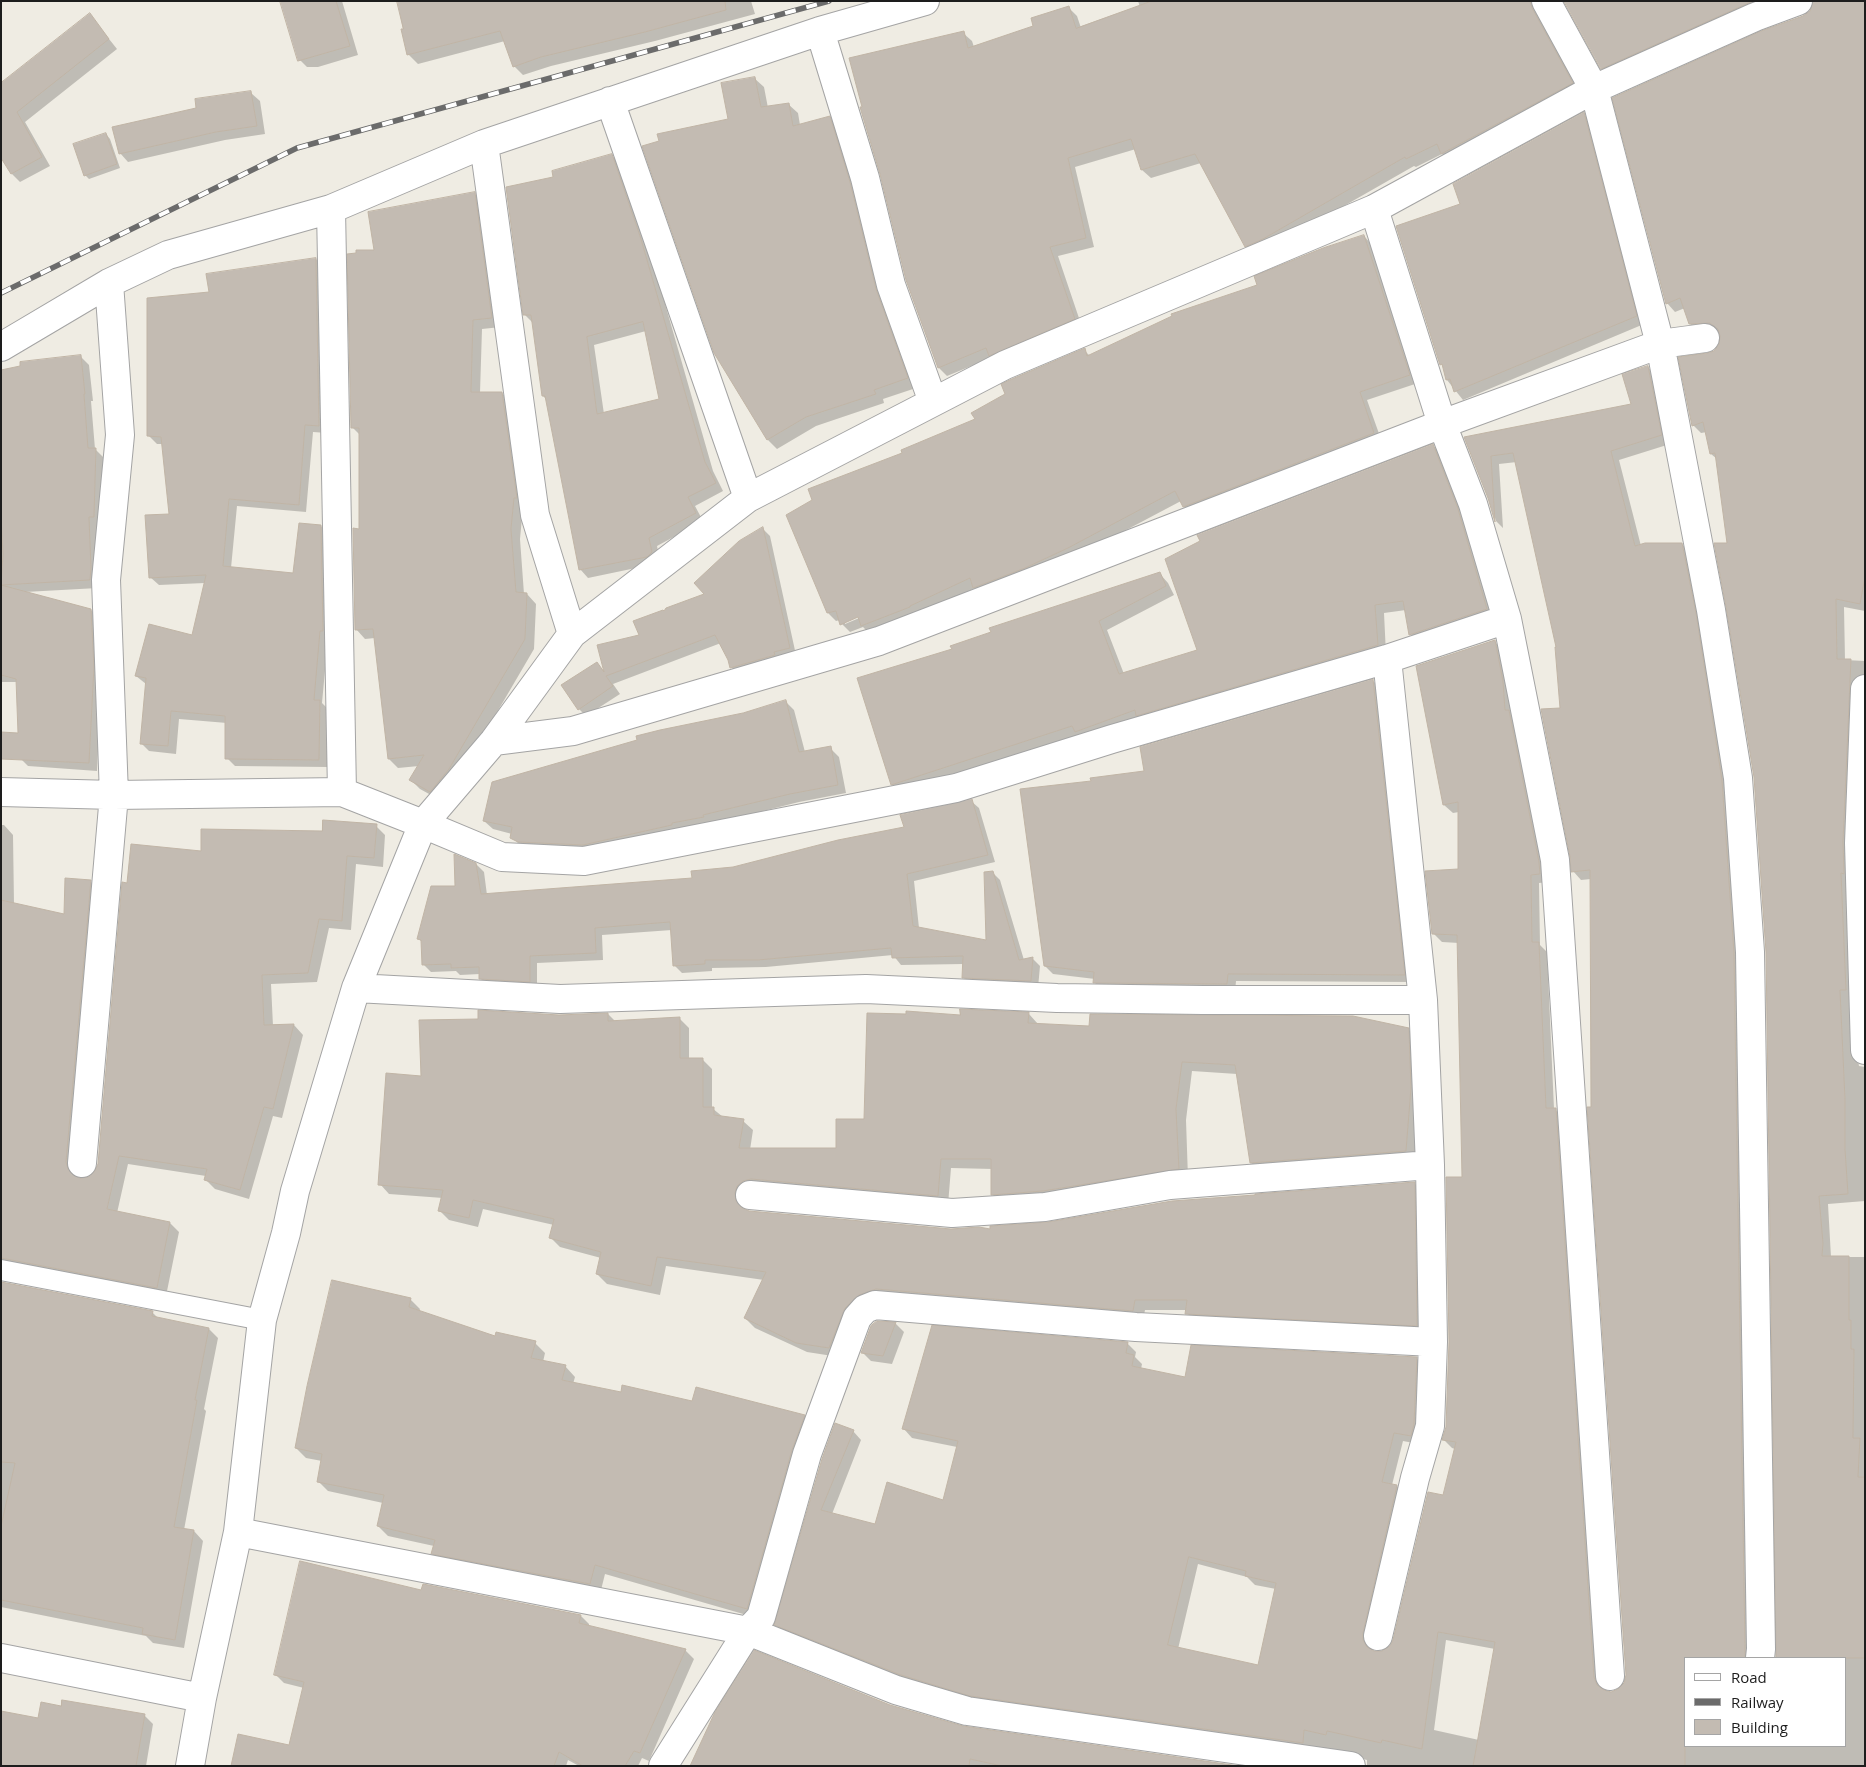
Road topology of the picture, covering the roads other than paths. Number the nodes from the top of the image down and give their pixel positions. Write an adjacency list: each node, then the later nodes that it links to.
1 (925, 1): 5 (street)
2 (1546, 1): 6 (street)
3 (1798, 1): 4 (street)
4 (1765, 7): 6 (street)
5 (820, 31): 7 (street); 15 (street)
6 (1594, 89): 10 (street); 13 (street)
7 (610, 101): 8 (street); 17 (street)
8 (484, 144): 9 (street); 19 (street)
9 (330, 209): 11 (street); 24 (street)
10 (1374, 209): 15 (street); 16 (street)
11 (109, 283): 14 (street); 25 (street)
12 (1705, 338): 13 (street)
13 (1660, 344): 16 (street); 39 (street)
14 (1, 347)
15 (933, 402): 17 (street)
16 (1442, 424): 18 (street); 22 (street)
17 (748, 498): 19 (street)
18 (1507, 619): 20 (street); 41 (street)
19 (572, 634): 22 (street)
20 (1388, 660): 26 (street); 28 (street)
21 (1865, 689): 29 (street)
22 (494, 741): 26 (street)
23 (1, 792): 25 (street)
24 (342, 792): 25 (street); 26 (street)
25 (114, 795): 30 (street)
26 (423, 824): 27 (street)
27 (356, 988): 28 (street); 34 (street)
28 (1423, 1000): 31 (street)
29 (1865, 1050)
30 (82, 1163)
31 (1430, 1165): 32 (street); 35 (street)
32 (750, 1195)
33 (1, 1270): 34 (lane)
34 (262, 1320): 36 (street)
35 (1433, 1342): 37 (street); 38 (street)
36 (238, 1532): 37 (street); 42 (street)
37 (748, 1631): 44 (street); 45 (street)
38 (1378, 1636)
39 (1760, 1657)
40 (1, 1658): 42 (street)
41 (1610, 1676)
42 (202, 1698): 43 (street)
43 (190, 1766)
44 (663, 1766)
45 (1351, 1766)

